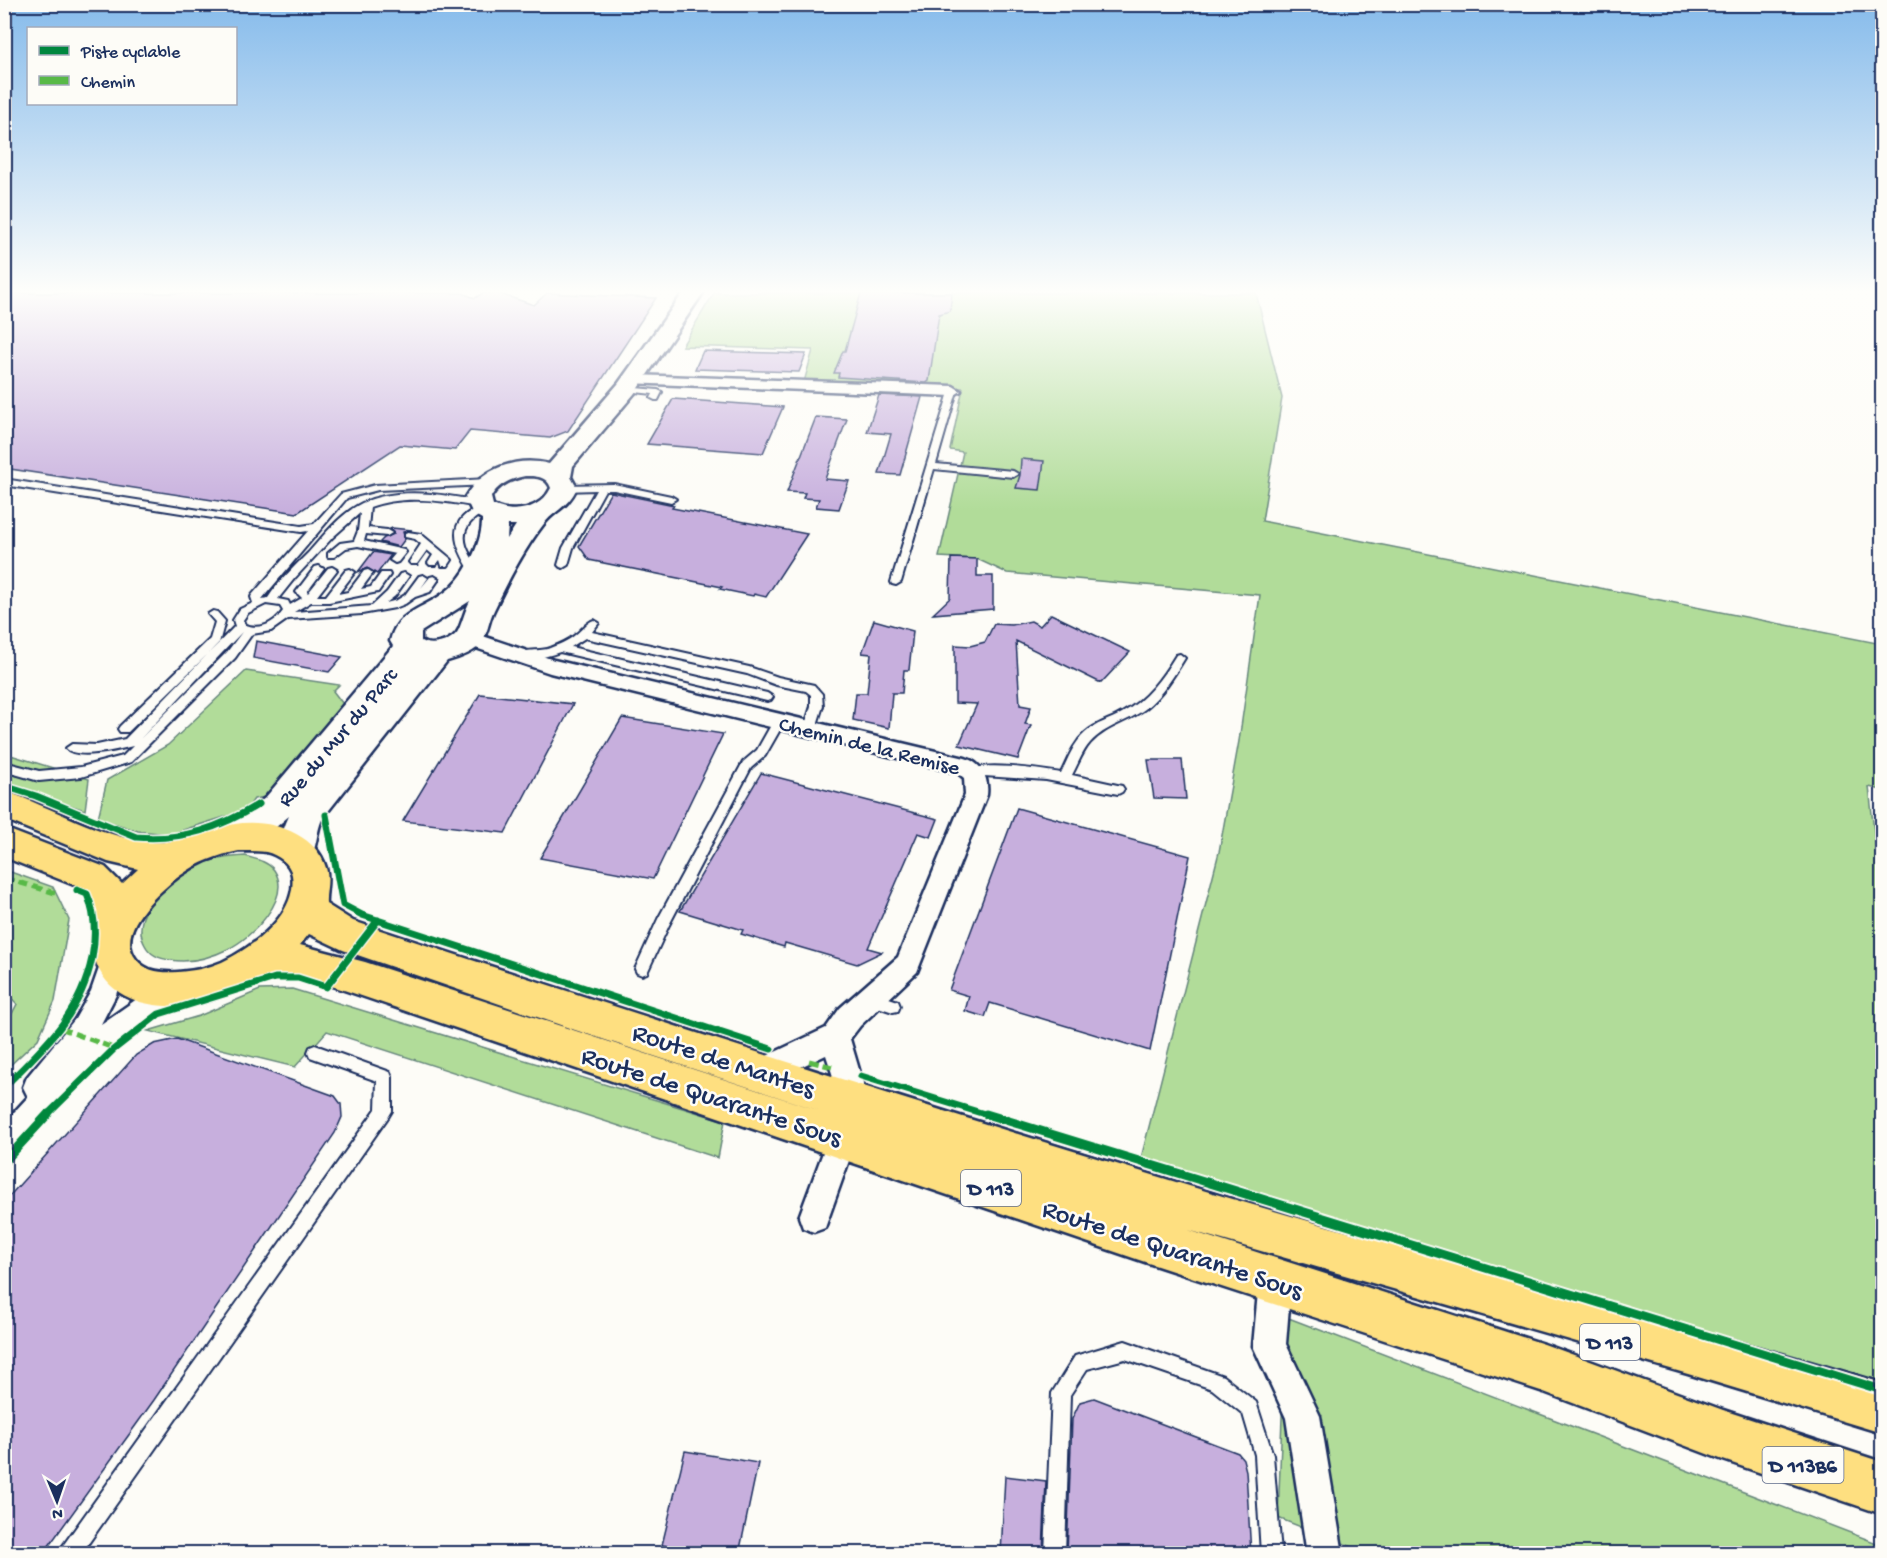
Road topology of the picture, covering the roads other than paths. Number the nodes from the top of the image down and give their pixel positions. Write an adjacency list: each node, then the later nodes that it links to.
1 (642, 366): 2 (street)
2 (629, 385): 3 (street); 4 (lane); 5 (street)
3 (952, 391): 6 (lane)
4 (655, 398)
5 (594, 426): 7 (street); 10 (street)
6 (930, 466): 8 (lane); 38 (lane)
7 (525, 469): 10 (street); 13 (street)
8 (1013, 474)
9 (4, 482): 16 (lane)
10 (561, 482): 11 (lane); 15 (street)
11 (602, 487): 12 (lane); 30 (lane)
12 (671, 499)
13 (486, 503): 14 (lane); 15 (street); 16 (lane); 52 (street, Rue du Mur du Parc)
14 (366, 505): 17 (lane); 42 (lane)
15 (540, 512): 50 (street)
16 (316, 526): 43 (lane)
17 (363, 531): 18 (lane); 21 (lane)
18 (387, 533)
19 (408, 535): 20 (lane)
20 (426, 544): 28 (lane); 29 (lane)
21 (363, 545): 22 (lane); 23 (lane); 24 (lane); 25 (lane)
22 (385, 549): 26 (lane); 27 (lane)
23 (331, 555)
24 (344, 556)
25 (361, 557)
26 (379, 559)
27 (395, 560)
28 (414, 562)
29 (444, 564)
30 (563, 565)
31 (319, 569): 40 (lane)
32 (332, 570): 40 (lane)
33 (350, 572): 41 (lane)
34 (368, 573): 39 (lane)
35 (385, 575): 39 (lane)
36 (404, 576): 44 (lane)
37 (429, 578): 44 (lane)
38 (896, 582)
39 (352, 594): 41 (lane)
40 (309, 599): 41 (lane); 46 (lane)
41 (329, 599)
42 (272, 600): 43 (lane); 46 (lane)
43 (258, 603): 48 (lane)
44 (373, 607): 46 (lane)
45 (213, 614): 59 (lane)
46 (286, 614): 48 (lane)
47 (594, 623): 49 (lane)
48 (244, 628): 60 (lane); 61 (lane)
49 (585, 634): 51 (lane); 55 (lane)
50 (468, 638): 52 (street, Rue du Mur du Parc); 53 (street, Chemin de la Remise)
51 (558, 648): 53 (lane); 56 (lane)
52 (423, 650): 66 (street, Rue du Mur du Parc); 68 (street, Rue du Mur du Parc)
53 (519, 655): 56 (street, Chemin de la Remise)
54 (1180, 658): 63 (lane)
55 (776, 681): 56 (lane); 58 (lane)
56 (762, 706): 57 (street, Chemin de la Remise)
57 (779, 721): 58 (street, Chemin de la Remise); 73 (lane)
58 (810, 728): 62 (street, Chemin de la Remise)
59 (124, 729)
60 (72, 748)
61 (4, 766)
62 (973, 772): 63 (lane); 75 (street, Chemin de la Remise)
63 (1065, 776): 64 (lane)
64 (1118, 789)
65 (4, 804): 69 (main road)
66 (228, 839): 68 (main road); 69 (main road)
67 (4, 842): 71 (main road)
68 (297, 850): 70 (main road)
69 (183, 855): 71 (main road)
70 (308, 900): 72 (main road); 77 (main road, Route de Mantes / D 113)
71 (115, 943): 74 (main road); 79 (street)
72 (255, 962): 74 (main road); 78 (main road, Route de Quarante Sous / D 113)
73 (642, 969)
74 (188, 988): 80 (street)
75 (836, 1036): 77 (street, Chemin de la Remise); 78 (street)
76 (315, 1052): 90 (lane)
77 (762, 1072): 78 (main road, Route de Mantes / D 113)
78 (848, 1119): 81 (main road, Route de Mantes / D 113); 82 (street); 84 (main road, Route de Quarante Sous / D 113)
79 (4, 1124)
80 (4, 1145)
81 (1155, 1198): 83 (main road, Route de Quarante Sous / D 113)
82 (814, 1217)
83 (1338, 1252): 85 (main road, Route de Quarante Sous / D 113); 86 (main road, Route de Quarante Sous / D 113)
84 (1275, 1281): 87 (main road, Route de Quarante Sous / D 113); 93 (street)
85 (1882, 1408)
86 (1882, 1432)
87 (1723, 1435): 88 (main road, Route de Quarante Sous / D 113); 89 (main road, D 113B6)
88 (1882, 1488)
89 (1882, 1494)
90 (69, 1554)
91 (1055, 1554): 92 (lane)
92 (1271, 1554)
93 (1325, 1554)

